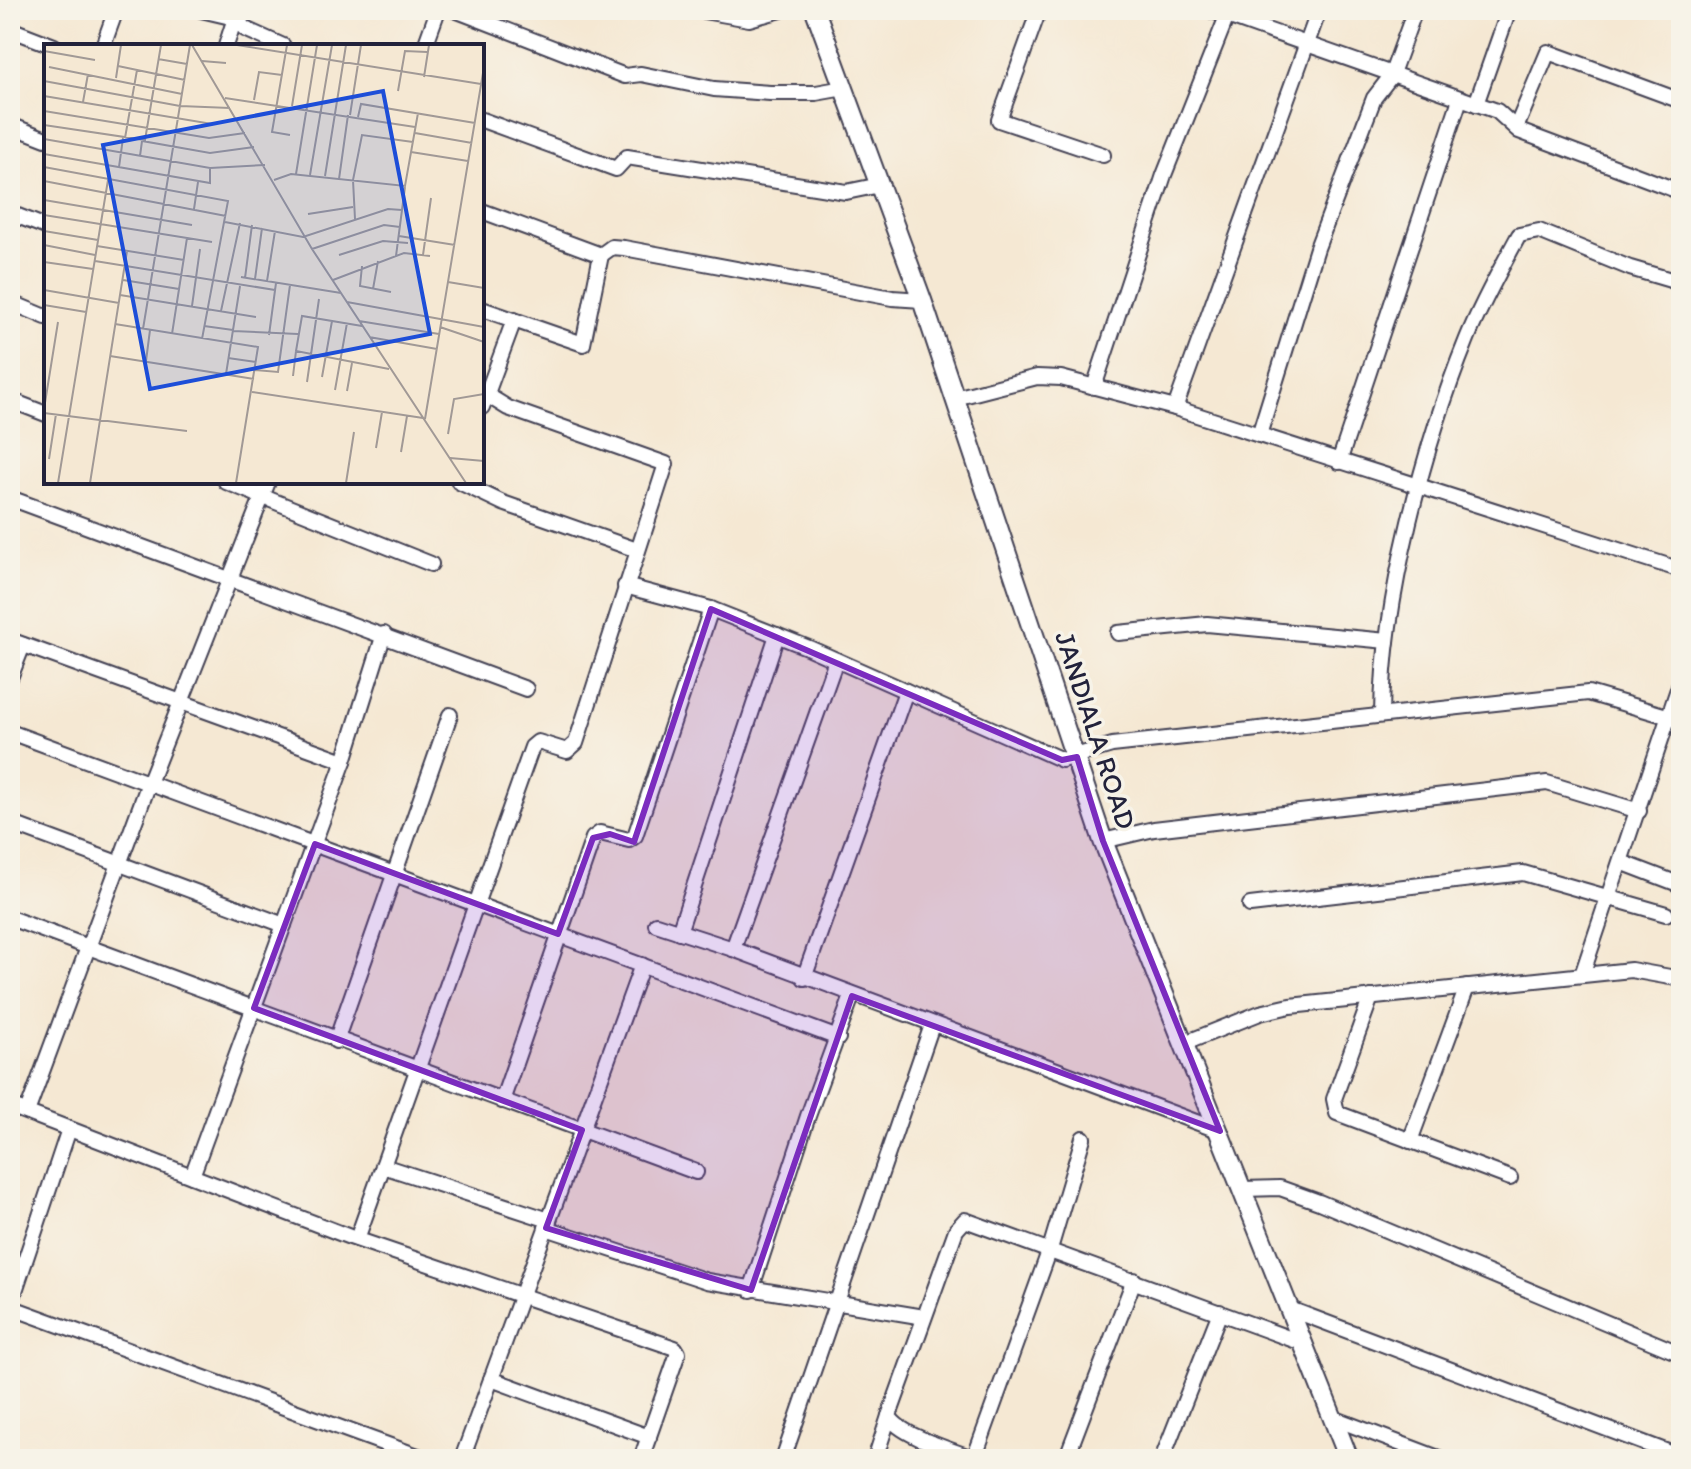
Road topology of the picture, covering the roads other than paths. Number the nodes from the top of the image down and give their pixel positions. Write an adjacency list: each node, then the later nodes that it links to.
1 (116, 10): 18 (street)
2 (201, 10): 15 (street)
3 (256, 10): 15 (street)
4 (438, 10): 21 (street)
5 (455, 10): 24 (street)
6 (698, 10): 7 (street)
7 (781, 10)
8 (815, 10): 24 (street, JANDIALA ROAD)
9 (1039, 10): 32 (street)
10 (1210, 10): 14 (street)
11 (1319, 10): 22 (street)
12 (1415, 10): 23 (street)
13 (1509, 10): 27 (street)
14 (1229, 13): 22 (street); 45 (street)
15 (235, 18): 19 (street); 20 (street)
16 (10, 29): 17 (street)
17 (49, 44)
18 (104, 44)
19 (227, 44)
20 (279, 44)
21 (426, 44)
22 (1306, 45): 23 (street); 49 (street)
23 (1391, 76): 25 (street); 51 (street)
24 (844, 88): 33 (street, JANDIALA ROAD)
25 (1460, 99): 27 (street); 52 (street)
26 (1681, 101): 30 (street)
27 (1476, 104): 30 (street)
28 (484, 121): 33 (street)
29 (10, 125): 31 (street)
30 (1516, 128): 34 (street)
31 (44, 138)
32 (1103, 155)
33 (880, 185): 40 (street, JANDIALA ROAD)
34 (1681, 192)
35 (484, 212): 38 (street)
36 (10, 213): 37 (street)
37 (44, 226)
38 (601, 255): 40 (street); 44 (street)
39 (1681, 283): 55 (street)
40 (922, 300): 47 (street, JANDIALA ROAD)
41 (10, 302): 43 (street)
42 (484, 310): 44 (street)
43 (44, 316)
44 (514, 320): 46 (street)
45 (1094, 387): 47 (street); 49 (street)
46 (484, 398): 58 (street)
47 (955, 398): 79 (street, JANDIALA ROAD)
48 (10, 400): 50 (street)
49 (1175, 408): 51 (street)
50 (44, 413)
51 (1259, 435): 52 (street)
52 (1339, 462): 55 (street)
53 (237, 484): 56 (street)
54 (463, 484): 58 (street)
55 (1419, 485): 60 (street); 67 (street)
56 (265, 489): 59 (street); 61 (street)
57 (10, 498): 61 (street)
58 (637, 550): 62 (street)
59 (431, 564)
60 (1681, 570)
61 (230, 578): 65 (street); 74 (street)
62 (625, 586): 63 (street); 91 (street)
63 (711, 609): 66 (street); 98 (street)
64 (1118, 633): 67 (street)
65 (384, 634): 72 (street); 80 (street)
66 (777, 635): 69 (street); 97 (street)
67 (1387, 641): 75 (street)
68 (16, 642): 70 (street); 74 (street)
69 (836, 660): 73 (street); 100 (street)
70 (10, 678)
71 (1681, 680): 77 (street)
72 (526, 689)
73 (906, 691): 79 (street); 103 (street)
74 (184, 702): 80 (street); 81 (street)
75 (1382, 714): 77 (street); 79 (street)
76 (450, 715): 88 (street)
77 (1670, 717): 82 (street)
78 (10, 732): 81 (street)
79 (1077, 757): 84 (street, JANDIALA ROAD)
80 (344, 761): 85 (street)
81 (149, 783): 85 (street); 87 (street)
82 (1639, 811): 84 (street); 86 (street)
83 (10, 823): 87 (street)
84 (1103, 841): 112 (street, JANDIALA ROAD)
85 (315, 844): 88 (street); 96 (street)
86 (1621, 862): 89 (street); 90 (street)
87 (119, 865): 96 (street); 99 (street)
88 (395, 873): 91 (street); 111 (street)
89 (1681, 885)
90 (1609, 896): 92 (street); 93 (street); 102 (street)
91 (477, 903): 98 (street); 113 (street)
92 (1250, 905)
93 (1666, 914)
94 (10, 918): 99 (street)
95 (656, 924): 97 (street)
96 (284, 925): 108 (street)
97 (679, 932): 100 (street)
98 (558, 934): 101 (street); 114 (street)
99 (90, 946): 108 (street); 116 (street)
100 (733, 949): 103 (street)
101 (642, 965): 110 (street); 118 (street)
102 (1582, 975): 104 (street); 105 (street)
103 (804, 978): 106 (street)
104 (1681, 979)
105 (1467, 987): 107 (street); 121 (street)
106 (852, 996): 109 (street); 110 (street)
107 (1371, 997): 112 (street); 121 (street)
108 (254, 1008): 111 (street); 124 (street)
109 (932, 1025): 119 (street); 133 (street)
110 (838, 1038): 131 (street)
111 (336, 1041): 113 (street)
112 (1185, 1043): 119 (street, JANDIALA ROAD)
113 (418, 1070): 114 (street); 122 (street)
114 (502, 1101): 118 (street)
115 (10, 1106): 116 (street)
116 (27, 1112): 117 (street)
117 (69, 1129): 124 (street); 134 (street)
118 (582, 1130): 123 (street); 127 (street)
119 (1220, 1131): 126 (street, JANDIALA ROAD)
120 (1083, 1138): 129 (street)
121 (1410, 1141): 125 (street)
122 (383, 1166): 127 (street); 128 (street)
123 (696, 1172)
124 (192, 1176): 128 (street)
125 (1510, 1178)
126 (1243, 1189): 135 (street, JANDIALA ROAD); 139 (street)
127 (548, 1224): 131 (street); 132 (street)
128 (357, 1239): 132 (street)
129 (1050, 1249): 130 (street); 137 (street); 150 (street)
130 (1134, 1280): 136 (street); 151 (street)
131 (751, 1290): 133 (street)
132 (522, 1295): 140 (street); 143 (street)
133 (837, 1303): 137 (street); 148 (street)
134 (10, 1306): 145 (street)
135 (1290, 1309): 138 (street, JANDIALA ROAD); 144 (street)
136 (1220, 1312): 138 (street); 152 (street)
137 (924, 1317): 141 (street)
138 (1305, 1344): 142 (street, JANDIALA ROAD)
139 (1681, 1354)
140 (491, 1379): 143 (street); 146 (street)
141 (889, 1416): 149 (street); 150 (street)
142 (1333, 1418): 153 (street, JANDIALA ROAD); 154 (street)
143 (649, 1437): 147 (street)
144 (1681, 1457)
145 (426, 1459)
146 (462, 1459)
147 (641, 1459)
148 (783, 1459)
149 (875, 1459)
150 (974, 1459)
151 (1066, 1459)
152 (1162, 1459)
153 (1349, 1459)
154 (1441, 1459)

